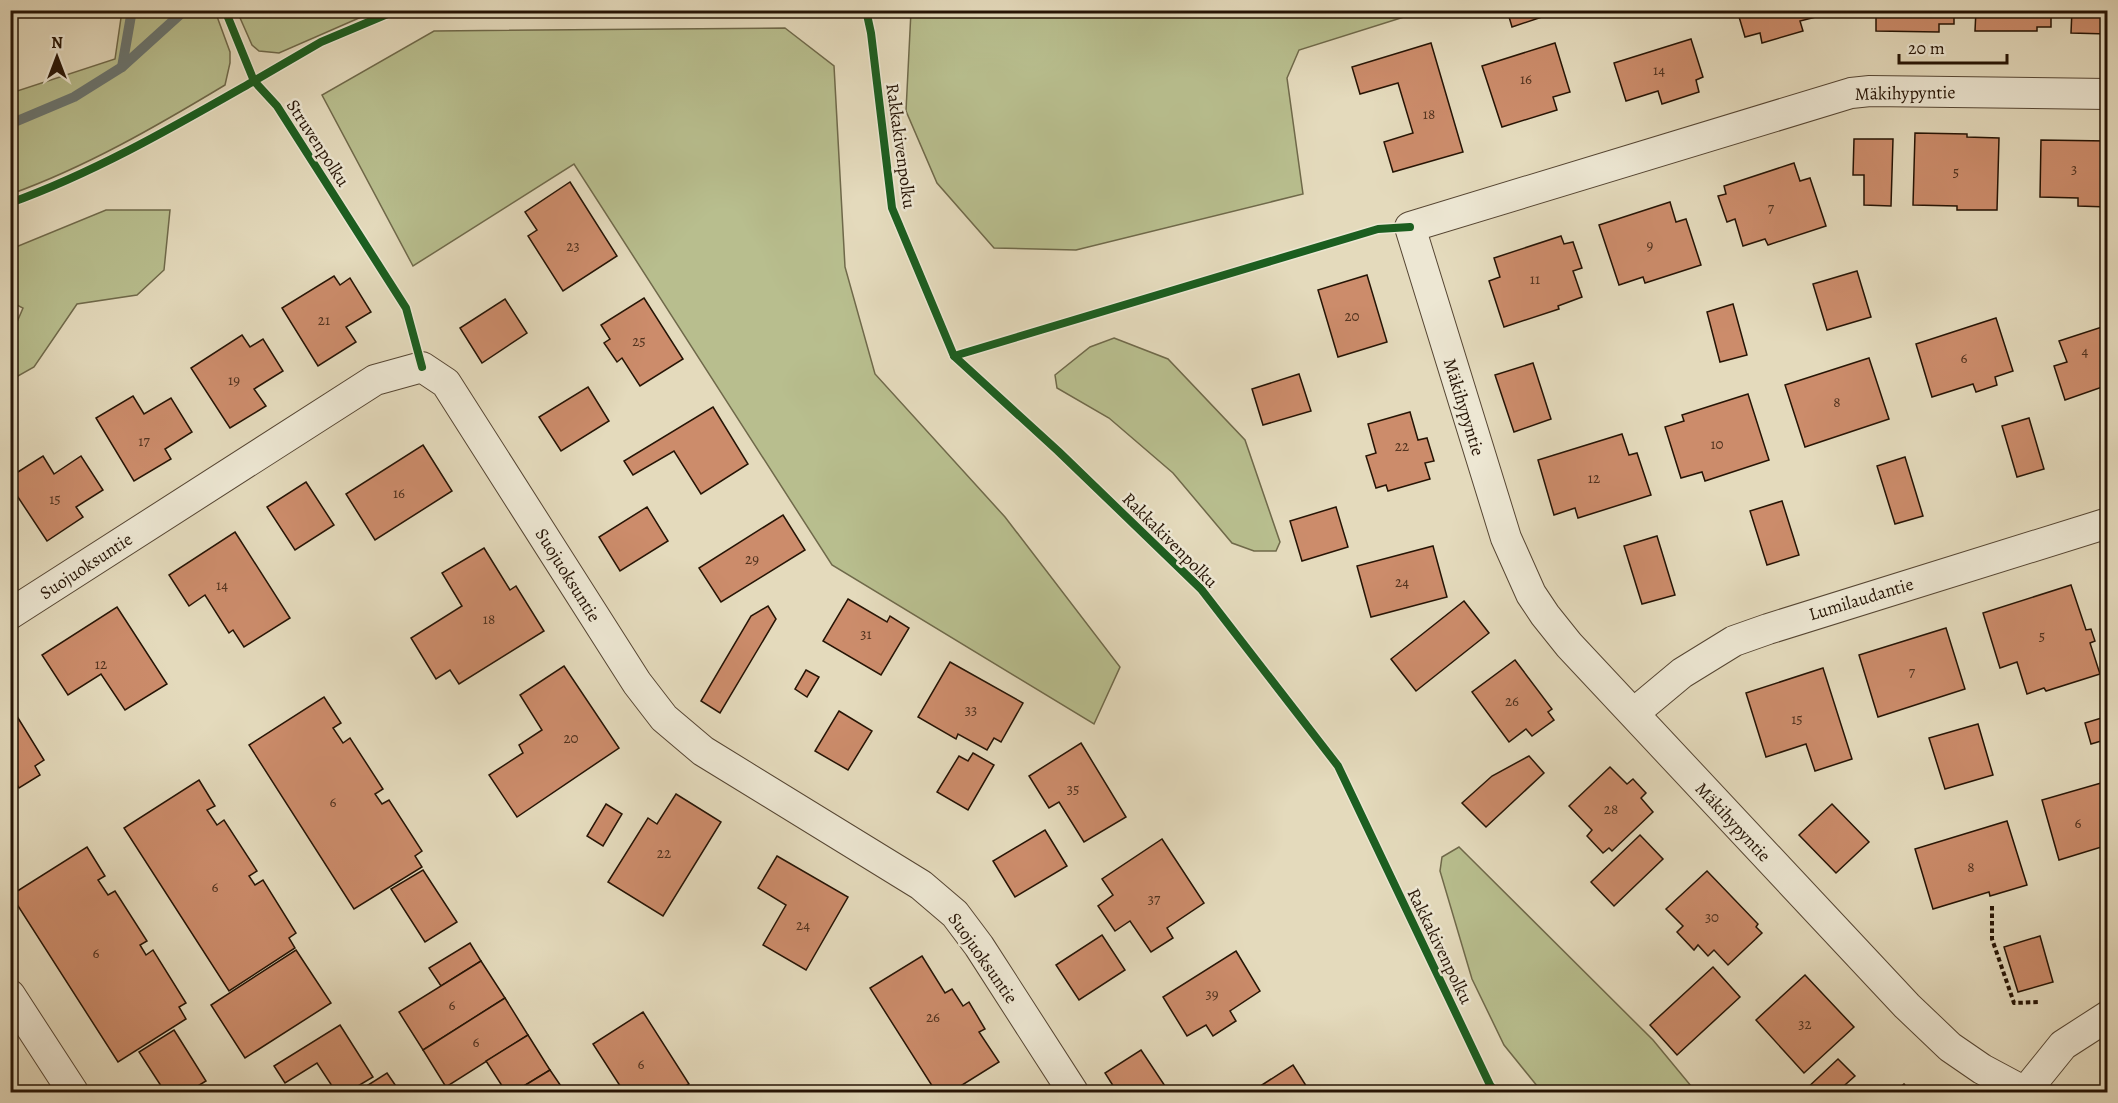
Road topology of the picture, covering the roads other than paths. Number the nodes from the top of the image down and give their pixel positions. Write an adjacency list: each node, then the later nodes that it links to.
1 (2108, 94): 4 (street, Mäkihypyntie)
2 (2108, 523): 4 (street, Lumilaudantie)
3 (10, 614): 8 (street, Suojuoksuntie)
4 (1634, 714): 9 (street, Mäkihypyntie)
5 (10, 995): 7 (street)
6 (2108, 1016): 9 (street)
7 (73, 1092)
8 (1073, 1092)
9 (2025, 1092)

